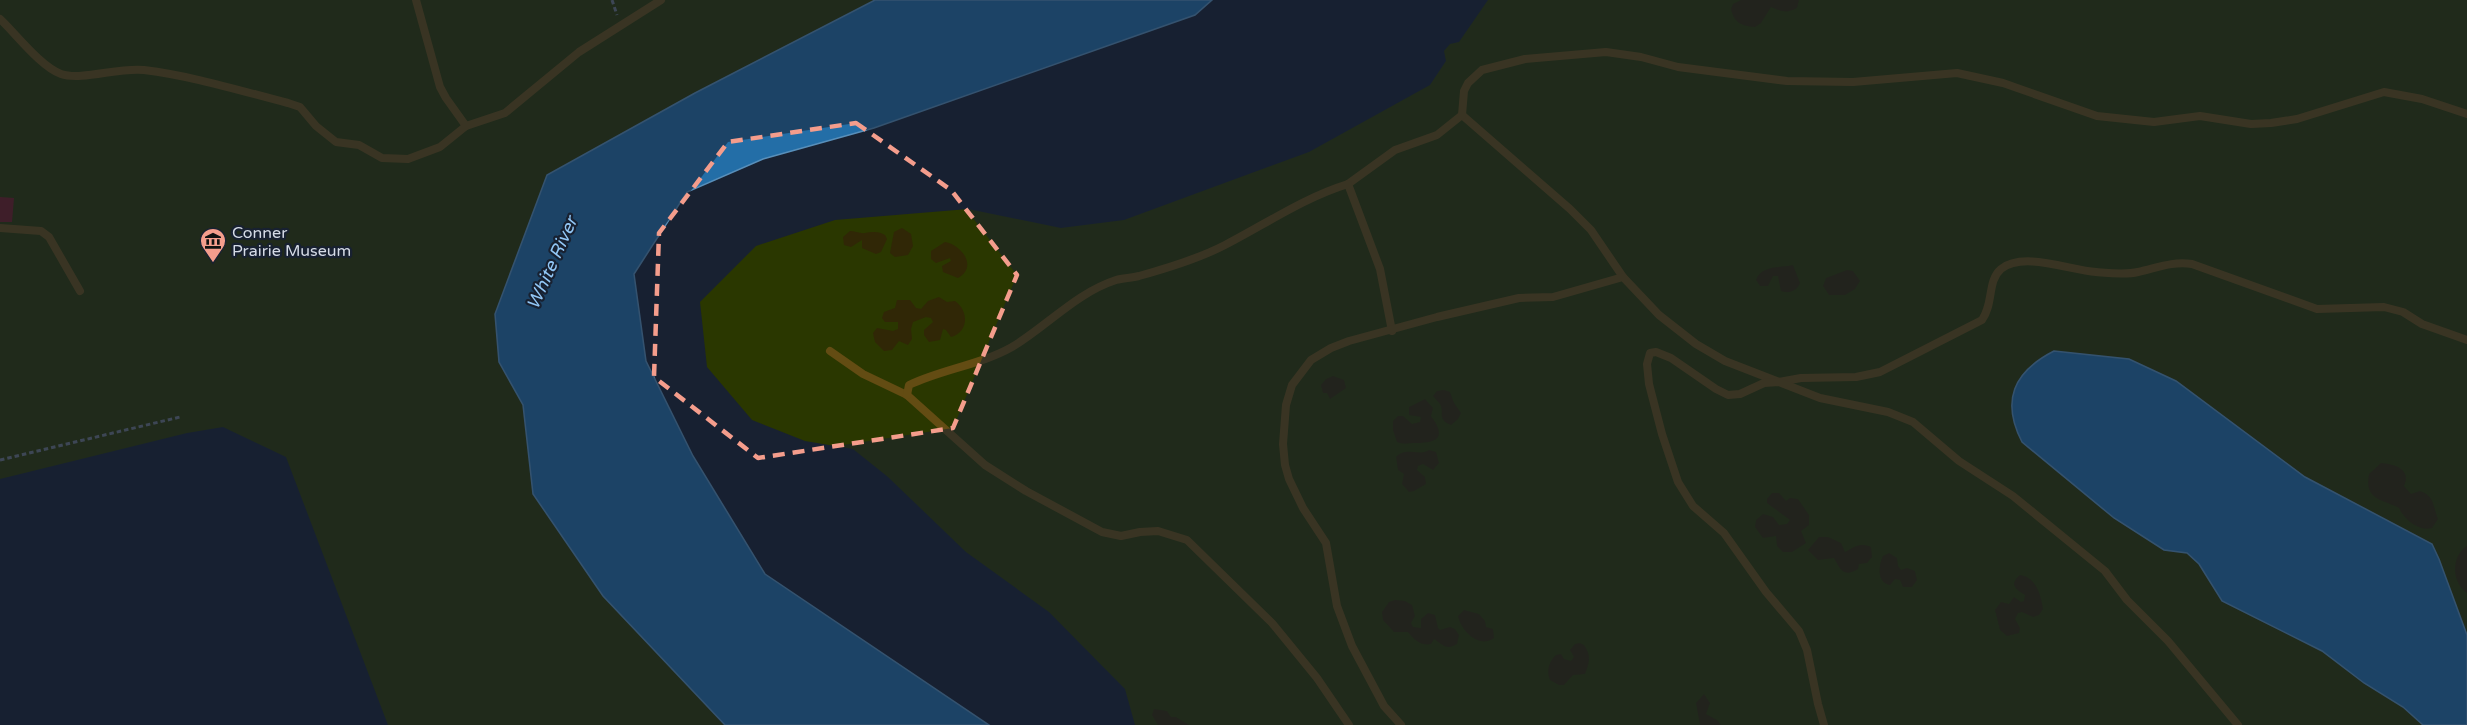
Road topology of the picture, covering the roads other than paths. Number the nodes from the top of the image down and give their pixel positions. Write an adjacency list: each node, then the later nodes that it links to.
1 (416, 0): 6 (lane)
2 (661, 0): 6 (lane)
3 (0, 19): 6 (lane)
4 (2467, 114): 5 (lane)
5 (1462, 115): 7 (lane); 9 (lane)
6 (466, 126)
7 (1347, 184): 11 (lane); 15 (lane)
8 (0, 228): 10 (lane)
9 (1623, 277): 11 (lane); 14 (lane)
10 (80, 291)
11 (1392, 331): 17 (lane)
12 (2467, 340): 14 (lane)
13 (830, 351): 15 (lane)
14 (1779, 382): 18 (lane); 19 (lane)
15 (907, 395): 16 (lane)
16 (1349, 725)
17 (1401, 725)
18 (1824, 725)
19 (2238, 725)

